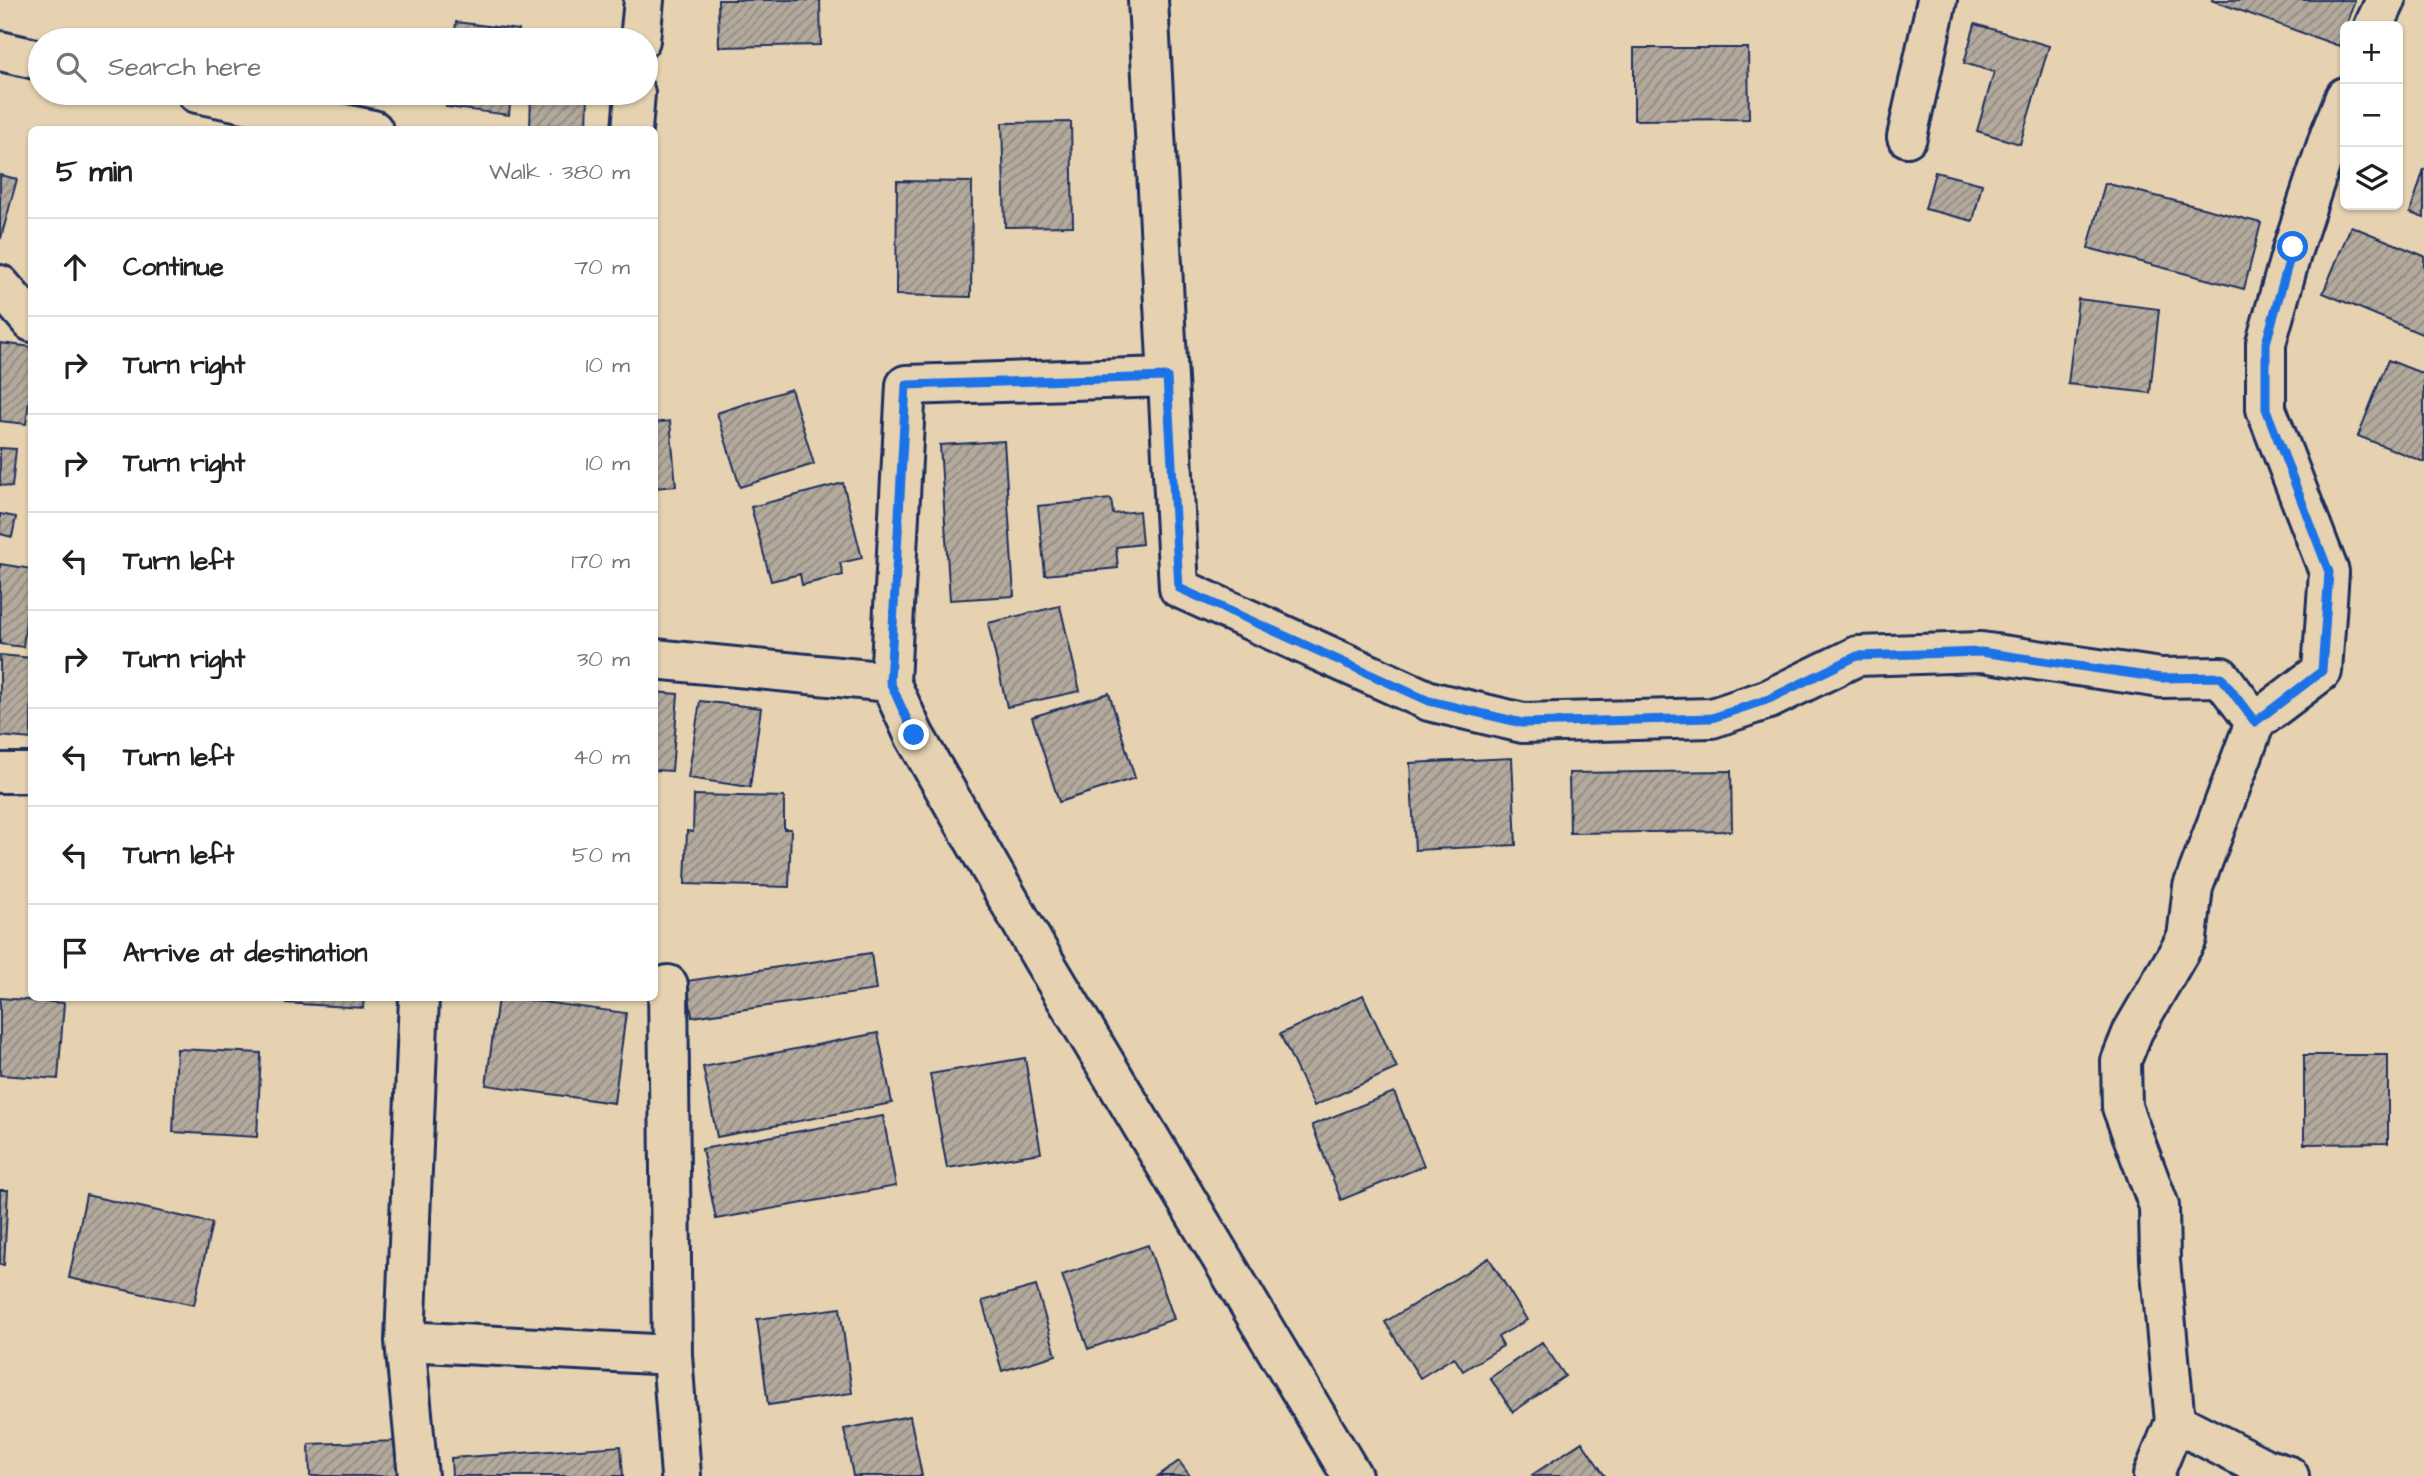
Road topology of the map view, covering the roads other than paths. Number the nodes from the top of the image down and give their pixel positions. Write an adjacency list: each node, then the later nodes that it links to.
1 (644, 0): 6 (street)
2 (1148, 0): 17 (street)
3 (1937, 0): 14 (street)
4 (2386, 0): 5 (street)
5 (2376, 21)
6 (641, 28)
7 (0, 51): 8 (street)
8 (28, 57)
9 (254, 105): 12 (street)
10 (634, 105): 13 (street)
11 (2340, 110): 20 (street)
12 (354, 126)
13 (632, 126)
14 (1907, 137)
15 (0, 285): 16 (street)
16 (28, 316)
17 (1167, 377): 19 (street); 20 (street)
18 (658, 659): 19 (street)
19 (890, 682): 30 (street)
20 (2255, 722): 27 (street)
21 (0, 773): 22 (street)
22 (28, 773)
23 (668, 985): 26 (street)
24 (419, 1001): 25 (street)
25 (404, 1341): 26 (street); 28 (street)
26 (672, 1355): 29 (street)
27 (2175, 1422): 31 (street); 32 (street)
28 (418, 1476)
29 (681, 1476)
30 (1352, 1476)
31 (2153, 1476)
32 (2289, 1476)

